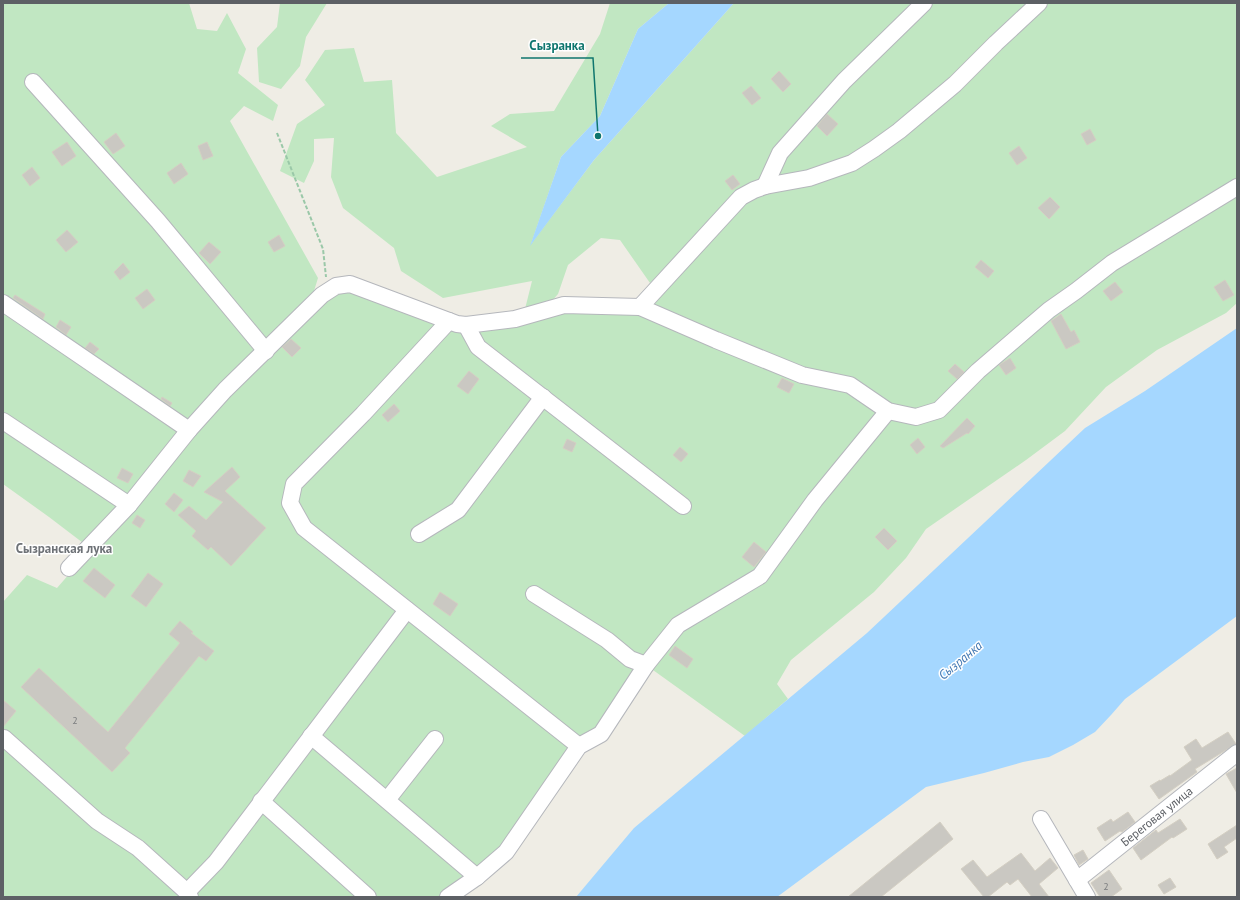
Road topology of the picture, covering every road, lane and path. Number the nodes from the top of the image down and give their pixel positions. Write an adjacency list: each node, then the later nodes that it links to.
1 (924, 3): 5 (street)
2 (1039, 3): 5 (street)
3 (33, 82): 12 (street)
4 (277, 133): 7 (path)
5 (765, 186): 9 (street)
6 (1237, 187): 14 (street)
7 (327, 292): 10 (street); 12 (street)
8 (3, 303): 16 (street)
9 (640, 307): 11 (street); 14 (street)
10 (449, 321): 11 (street); 22 (street)
11 (466, 325): 13 (street)
12 (266, 351): 16 (street)
13 (543, 397): 18 (street); 19 (street)
14 (888, 411): 23 (street)
15 (3, 421): 17 (street)
16 (189, 430): 17 (street)
17 (129, 505): 20 (street)
18 (683, 506)
19 (419, 534)
20 (69, 568)
21 (534, 594): 23 (street)
22 (408, 610): 24 (street); 27 (street)
23 (646, 665): 27 (street)
24 (311, 736): 29 (street); 30 (street)
25 (4, 738): 34 (street)
26 (434, 739): 29 (street)
27 (579, 746): 32 (street)
28 (1237, 753): 33 (street, Береговая улица)
29 (387, 800): 32 (street)
30 (262, 801): 34 (street); 35 (street)
31 (1041, 819): 33 (street)
32 (477, 877): 36 (street)
33 (1077, 880): 37 (street)
34 (189, 894)
35 (368, 897)
36 (448, 897)
37 (1087, 897)

